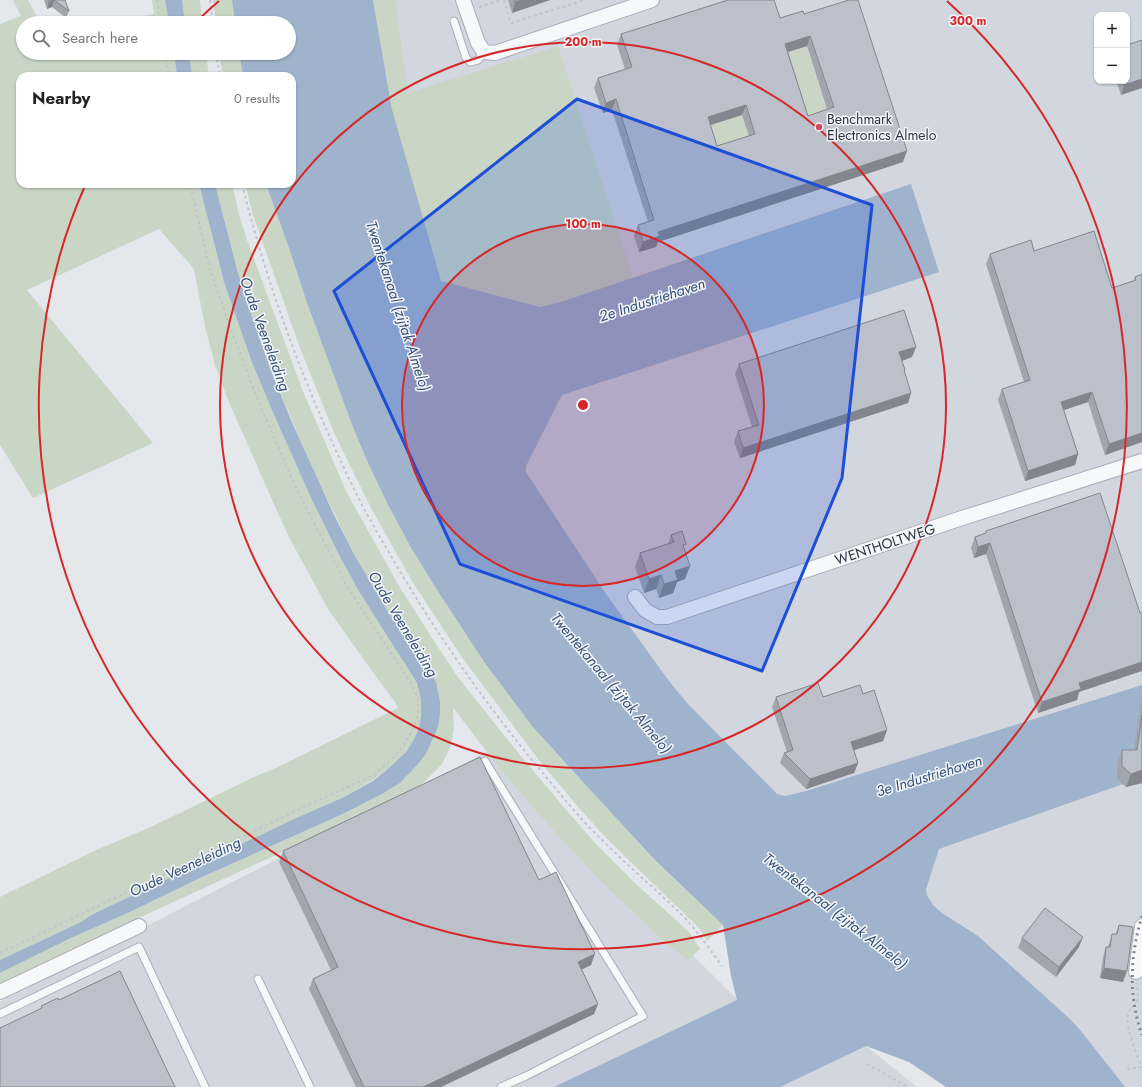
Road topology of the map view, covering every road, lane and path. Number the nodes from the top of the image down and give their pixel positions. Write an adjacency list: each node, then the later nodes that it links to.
1 (157, 0): 7 (path)
2 (210, 0): 8 (path)
3 (503, 0): 4 (path); 6 (path)
4 (585, 0)
5 (652, 0): 10 (street)
6 (465, 5): 10 (street)
7 (159, 16)
8 (212, 16)
9 (454, 21): 10 (lane)
10 (484, 52)
11 (166, 60): 13 (path)
12 (217, 60): 14 (path)
13 (168, 72)
14 (219, 72)
15 (191, 188): 22 (path)
16 (243, 188): 23 (path)
17 (1142, 461): 18 (street, WENTHOLTWEG)
18 (636, 597)
19 (485, 761): 33 (lane)
20 (139, 926): 26 (street)
21 (1142, 926): 24 (street)
22 (0, 953)
23 (722, 966)
24 (1136, 972): 29 (path)
25 (258, 979): 32 (lane)
26 (0, 992)
27 (0, 1014): 31 (lane)
28 (868, 1064): 34 (path)
29 (1141, 1067): 30 (path)
30 (1127, 1069)
31 (206, 1087)
32 (310, 1087)
33 (501, 1087)
34 (908, 1087)

